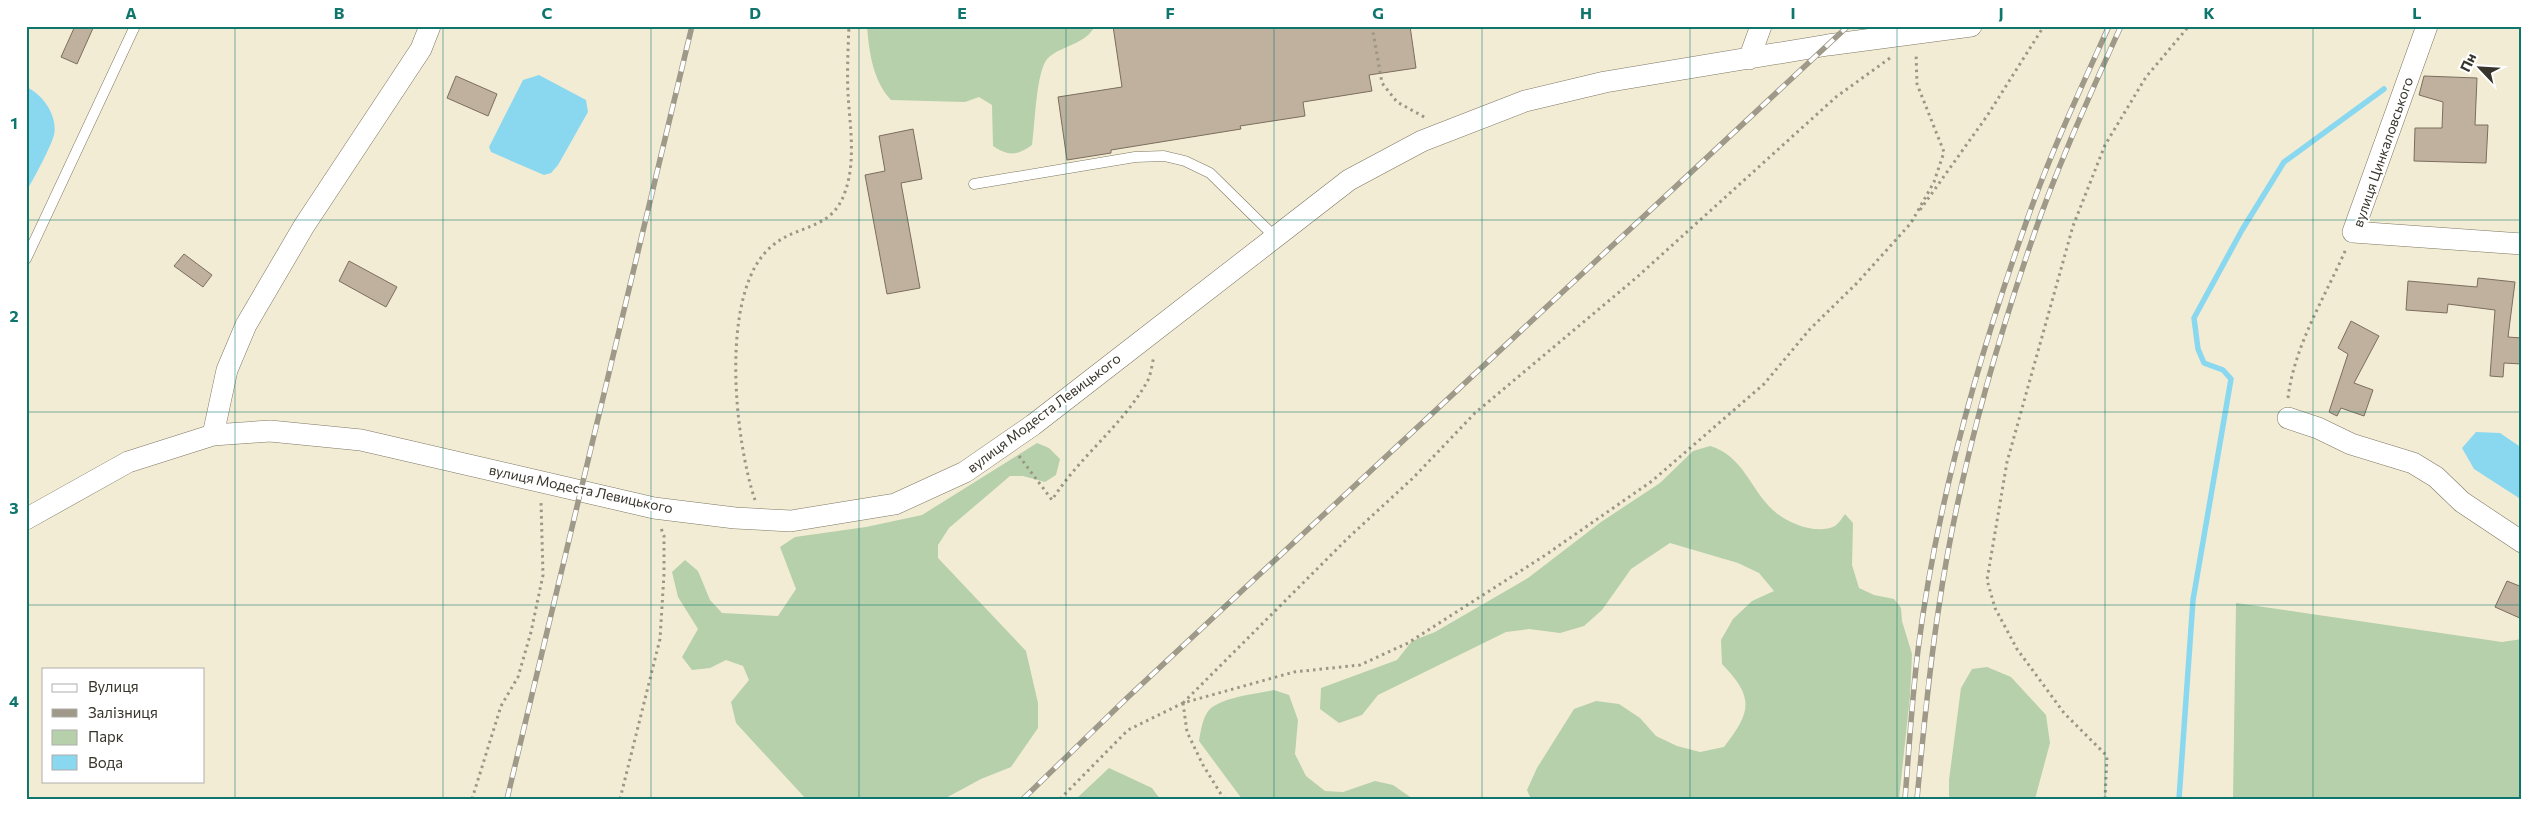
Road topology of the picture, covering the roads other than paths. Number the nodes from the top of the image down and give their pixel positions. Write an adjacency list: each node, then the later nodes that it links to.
1 (135, 26): 10 (lane)
2 (430, 26): 12 (street)
3 (1761, 26): 6 (street)
4 (1971, 26): 6 (street, вулиця Модеста Левицького)
5 (2427, 26): 9 (street, вулиця Цинкаловського)
6 (1748, 60): 8 (street, вулиця Модеста Левицького)
7 (974, 184): 8 (lane)
8 (1275, 236): 12 (street, вулиця Модеста Левицького)
9 (2522, 244)
10 (26, 259)
11 (2288, 418): 14 (street)
12 (213, 436): 13 (street, вулиця Модеста Левицького)
13 (26, 518)
14 (2522, 542)

